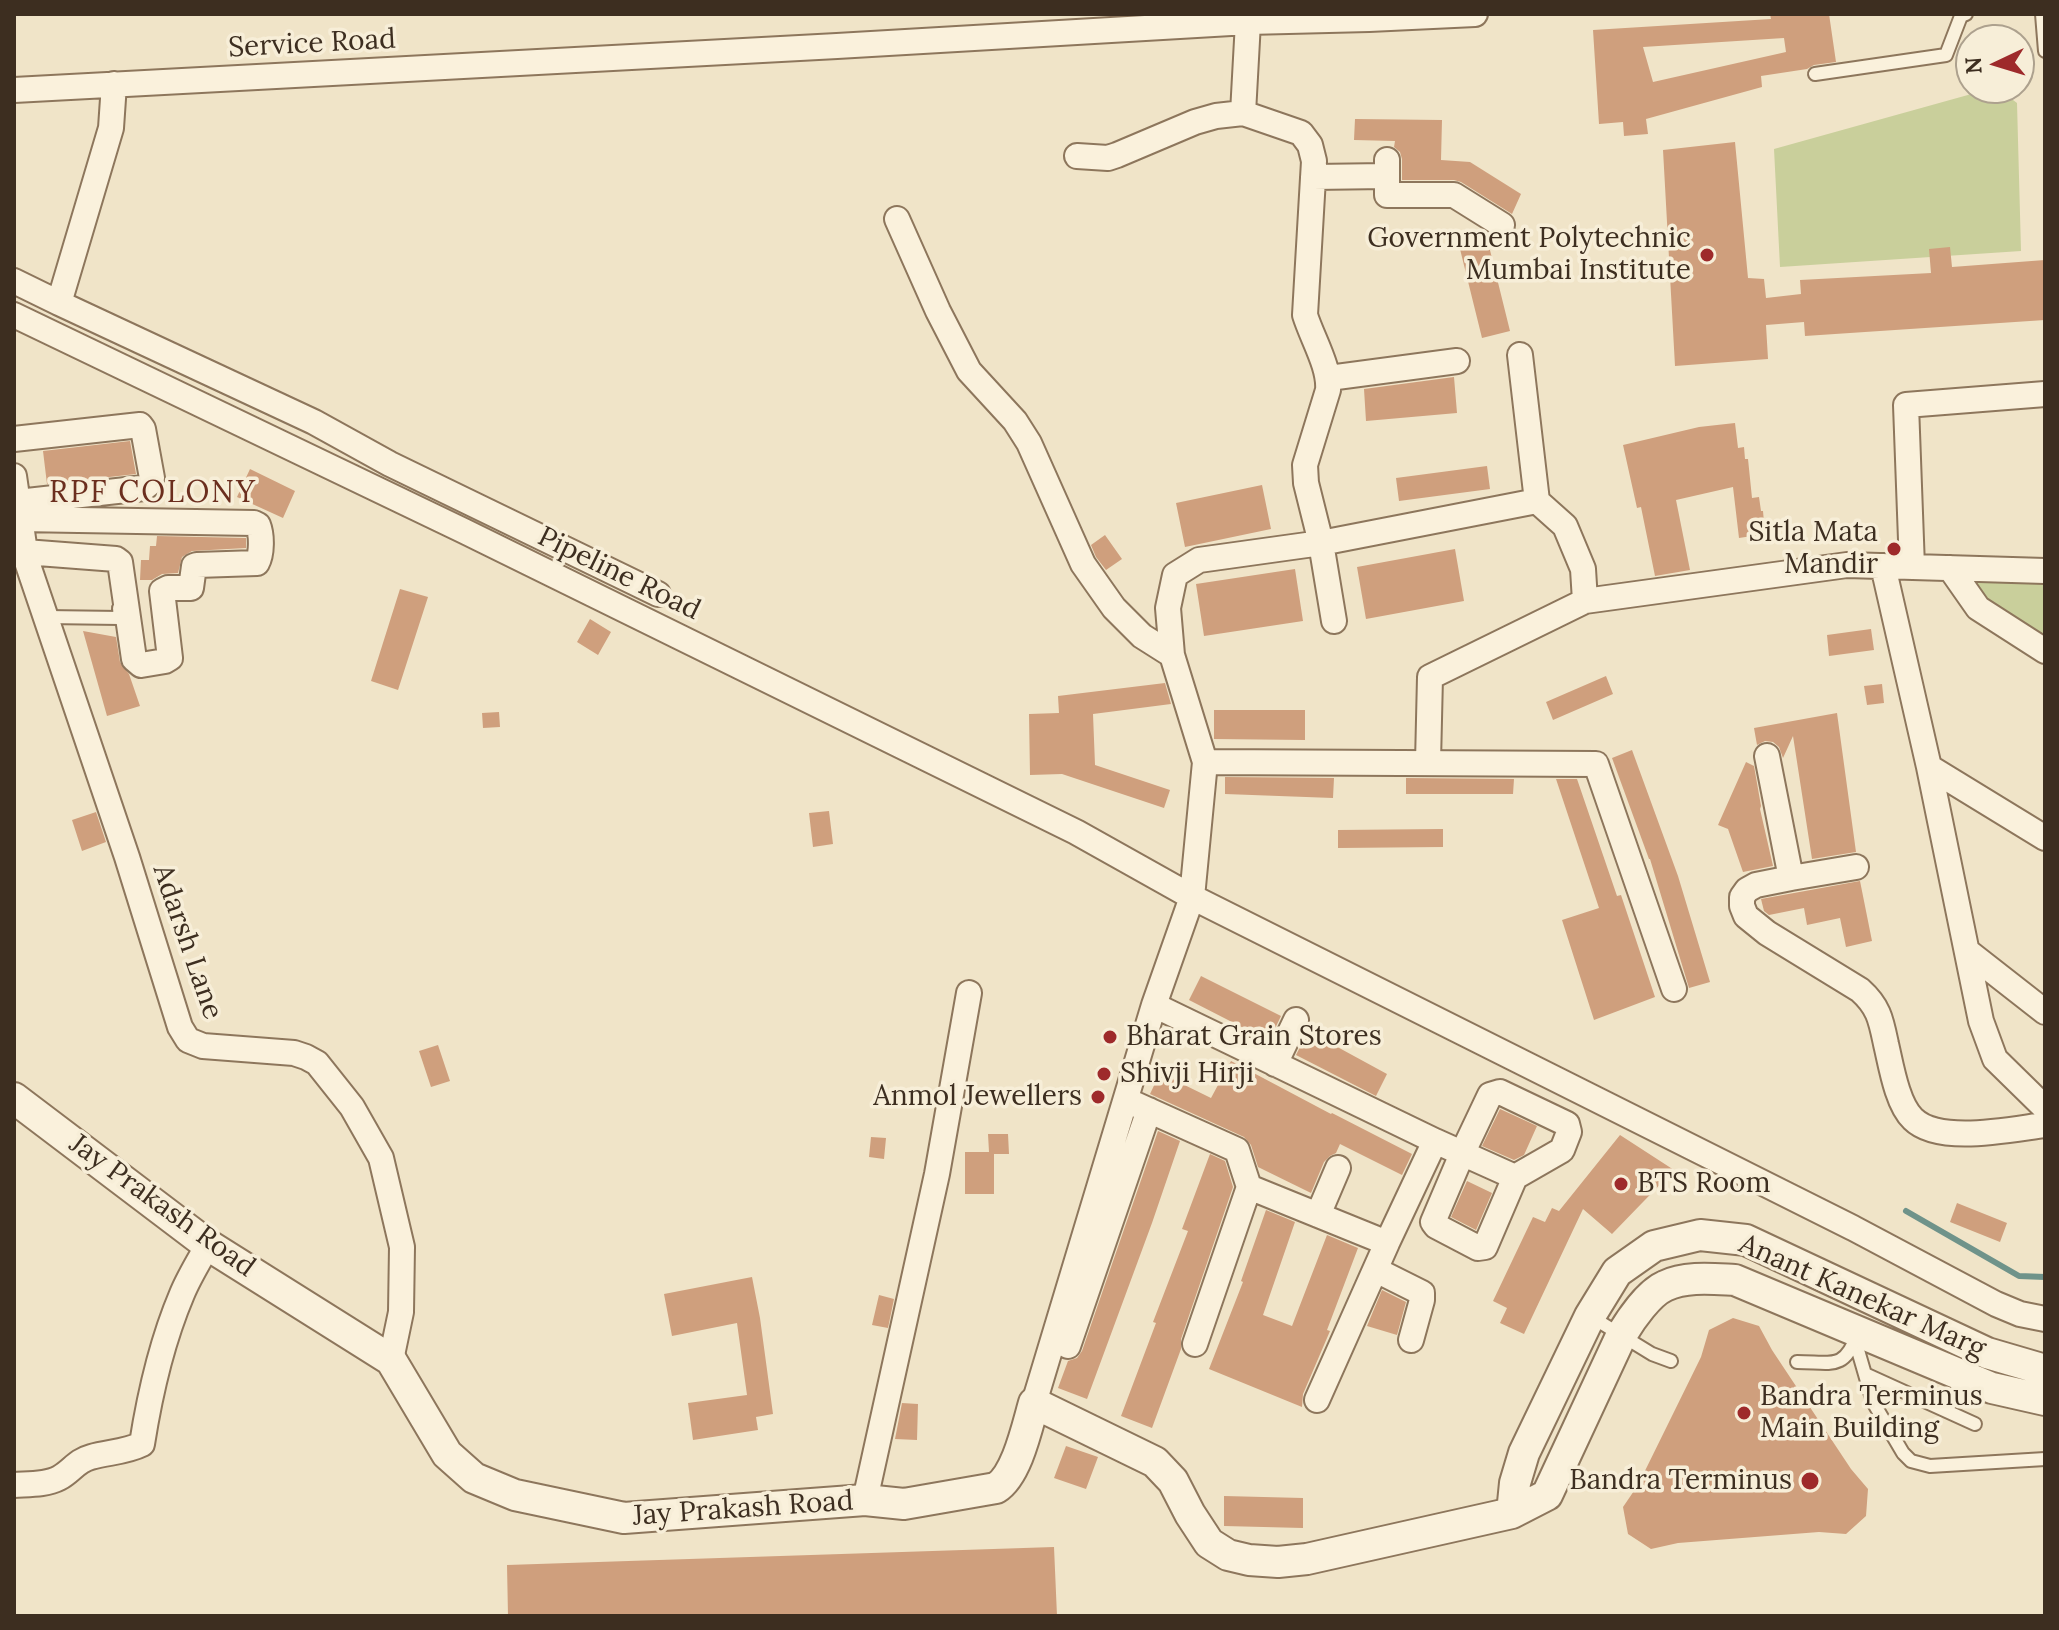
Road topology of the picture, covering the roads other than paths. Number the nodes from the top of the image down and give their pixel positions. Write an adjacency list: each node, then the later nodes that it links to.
1 (1475, 14): 4 (street, Service Road)
2 (1966, 14): 6 (lane)
3 (2042, 14): 5 (lane)
4 (1248, 22): 7 (street, Service Road); 9 (street)
5 (2045, 51)
6 (1815, 74)
7 (114, 84): 8 (street, Service Road); 15 (street)
8 (14, 90)
9 (1243, 113): 10 (street); 11 (street)
10 (1077, 156)
11 (1313, 177): 13 (street); 19 (street)
12 (897, 219): 36 (street)
13 (1502, 225)
14 (14, 281): 15 (street)
15 (59, 303): 31 (street)
16 (14, 315): 44 (street, Pipeline Road)
17 (1520, 355): 23 (street)
18 (1457, 361): 19 (street)
19 (1329, 378): 25 (street)
20 (2045, 394): 28 (street)
21 (14, 439): 24 (street)
22 (14, 476): 24 (street, Adarsh Lane)
23 (1537, 501): 25 (street); 32 (street)
24 (19, 511): 26 (street, Adarsh Lane); 26 (street)
25 (1321, 543): 34 (street); 36 (street)
26 (26, 558): 33 (street, Adarsh Lane); 33 (lane)
27 (1883, 566): 28 (street); 32 (street); 40 (street)
28 (1912, 567): 29 (street)
29 (1950, 568): 30 (street); 35 (street)
30 (2045, 571)
31 (658, 594)
32 (1585, 601): 39 (street)
33 (46, 617): 72 (street, Adarsh Lane)
34 (1334, 621)
35 (2045, 651)
36 (1172, 655): 38 (street)
37 (1767, 756): 43 (street)
38 (1205, 762): 39 (street); 44 (street, Jay Prakash Road)
39 (1428, 762): 46 (street)
40 (1929, 767): 41 (street); 45 (street)
41 (2045, 838)
42 (1856, 867): 43 (street)
43 (1791, 878): 56 (street)
44 (1192, 897): 48 (street, Jay Prakash Road); 67 (street, Pipeline Road)
45 (1967, 951): 49 (street); 54 (street)
46 (1674, 989)
47 (969, 993): 83 (street)
48 (1154, 1005): 51 (street); 53 (street, Jay Prakash Road)
49 (2045, 1012)
50 (1296, 1020): 51 (street)
51 (1275, 1064): 57 (street)
52 (14, 1098): 64 (street, Jay Prakash Road)
53 (1126, 1100): 55 (street); 77 (street, Jay Prakash Road)
54 (2045, 1108)
55 (1149, 1110): 61 (street); 77 (street)
56 (2045, 1125)
57 (1435, 1141): 58 (street); 63 (street)
58 (1462, 1154): 60 (street); 60 (street); 60 (street)
59 (1338, 1168): 62 (street)
60 (1515, 1177)
61 (1249, 1187): 62 (street); 71 (street)
62 (1318, 1215): 63 (street)
63 (1387, 1243): 65 (street)
64 (208, 1245): 72 (street, Jay Prakash Road); 82 (street)
65 (1376, 1270): 70 (street); 78 (street)
66 (1590, 1316): 68 (lane); 75 (street, Anant Kanekar Marg); 84 (street, Anant Kanekar Marg)
67 (2045, 1319)
68 (1622, 1334): 69 (street, Anant Kanekar Marg); 73 (lane); 84 (street, Anant Kanekar Marg)
69 (1856, 1336): 74 (lane); 76 (lane); 79 (street, Anant Kanekar Marg)
70 (1411, 1340)
71 (1195, 1344)
72 (391, 1360): 83 (street, Jay Prakash Road)
73 (1671, 1361)
74 (1797, 1362)
75 (2045, 1370)
76 (1865, 1374): 80 (lane); 81 (lane)
77 (1044, 1394): 83 (street, Jay Prakash Road); 84 (street, Anant Kanekar Marg)
78 (1317, 1400)
79 (2045, 1400)
80 (1975, 1424)
81 (2045, 1459)
82 (14, 1485)
83 (865, 1500)
84 (1512, 1513)

